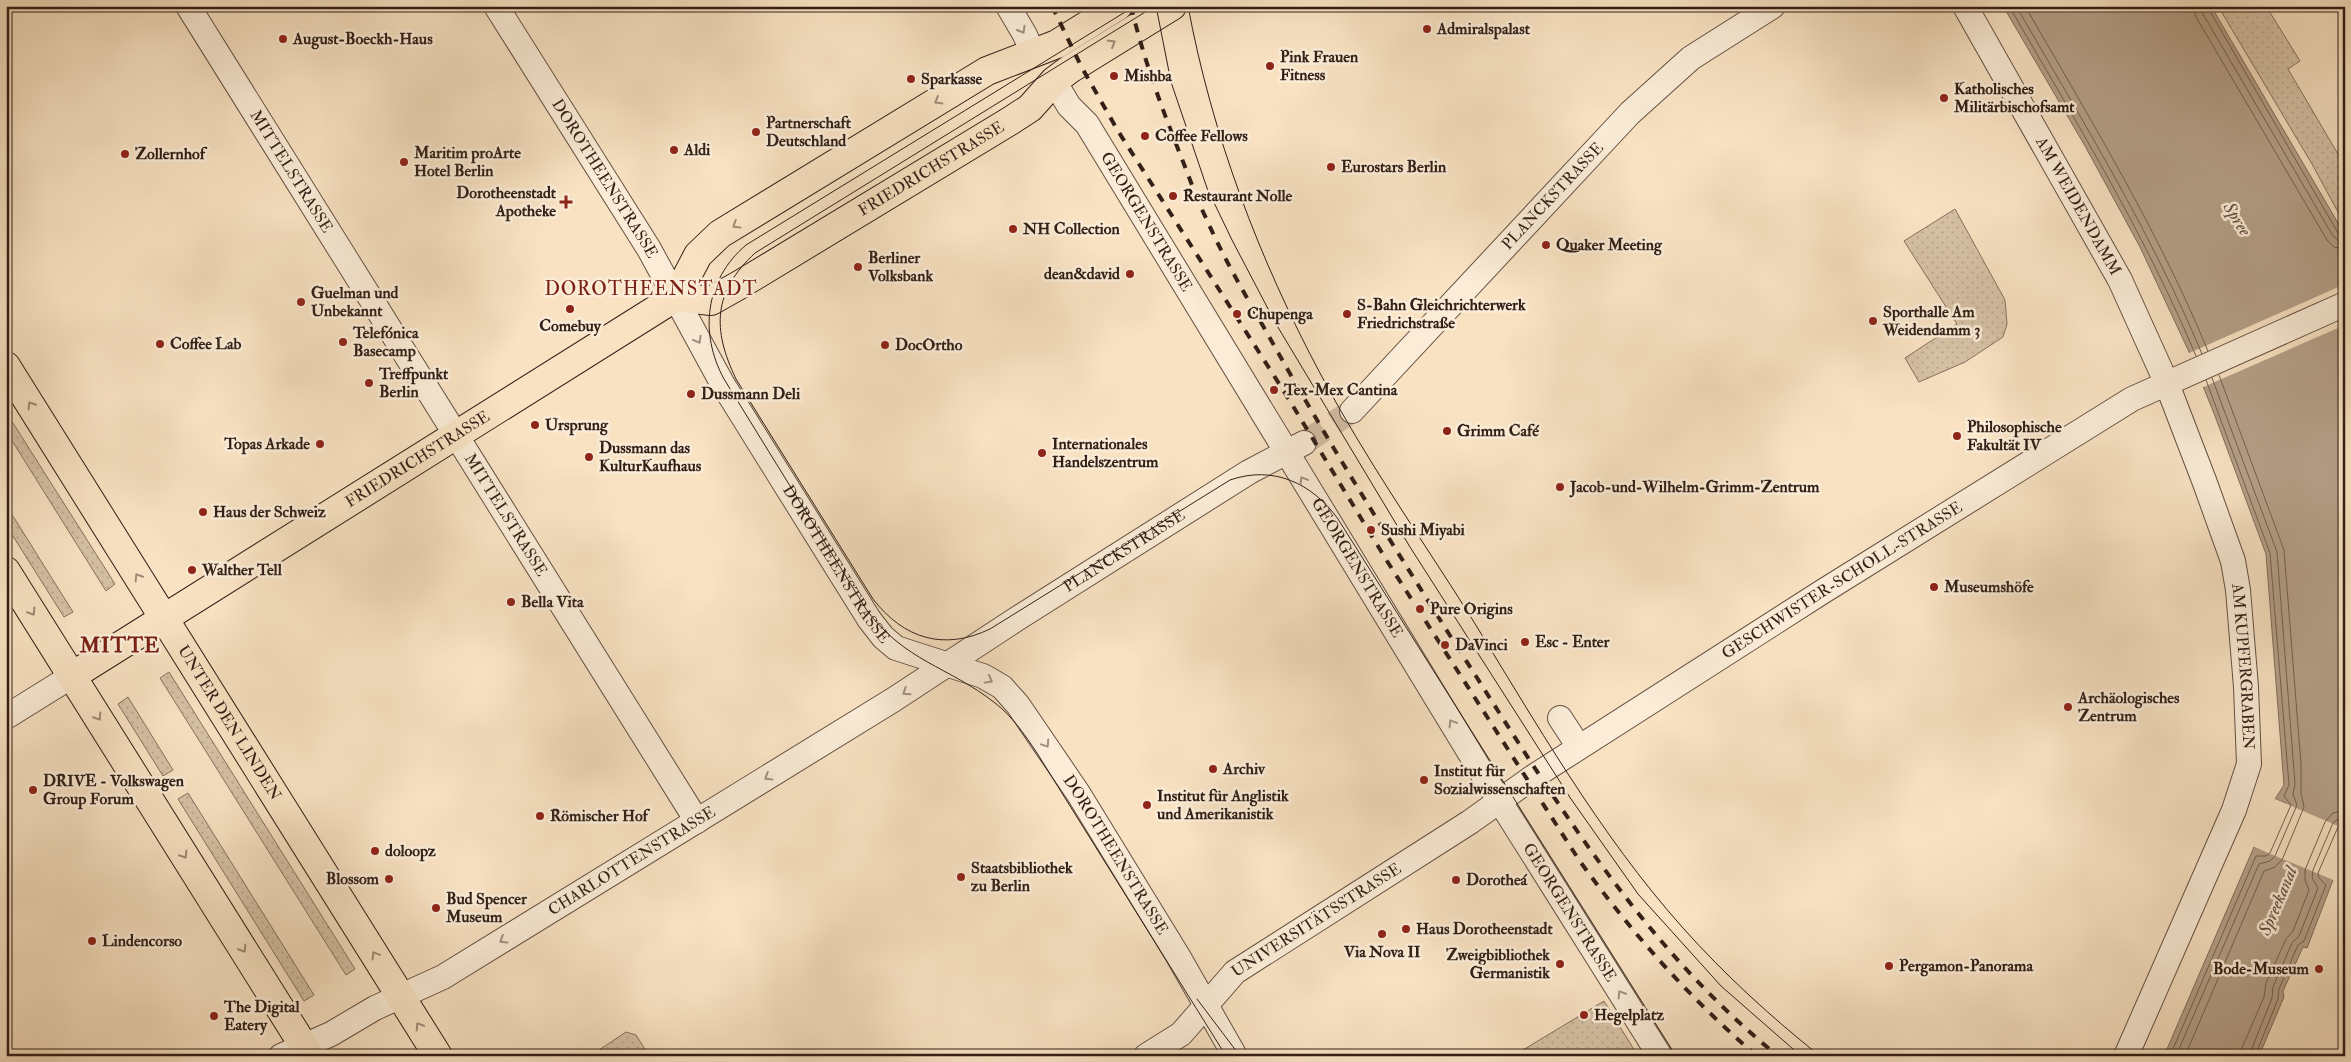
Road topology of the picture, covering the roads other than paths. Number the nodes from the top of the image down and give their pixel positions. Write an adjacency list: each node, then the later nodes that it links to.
1 (188, 6): 15 (street, MITTELSTRASSE)
2 (496, 6): 10 (street, DOROTHEENSTRASSE)
3 (1008, 6): 8 (street, one-way to 8)
4 (1118, 6): 8 (main road)
5 (1172, 6): 9 (main road, FRIEDRICHSTRASSE, one-way to 5)
6 (1773, 6): 14 (street, PLANCKSTRASSE)
7 (1965, 6): 13 (street, AM WEIDENDAMM)
8 (1034, 54): 10 (main road, one-way to 10)
9 (1054, 81): 10 (main road, FRIEDRICHSTRASSE); 16 (street, GEORGENSTRASSE)
10 (676, 297): 15 (main road, FRIEDRICHSTRASSE); 19 (street, DOROTHEENSTRASSE, one-way to 19)
11 (2345, 304): 13 (street, GESCHWISTER-SCHOLL-STRASSE)
12 (6, 366): 18 (main road, UNTER DEN LINDEN, one-way to 12)
13 (2167, 384): 23 (street, GESCHWISTER-SCHOLL-STRASSE); 33 (street, AM KUPFERGRABEN)
14 (1352, 411)
15 (455, 435): 18 (main road, FRIEDRICHSTRASSE); 25 (street, MITTELSTRASSE)
16 (1295, 448): 19 (street, PLANCKSTRASSE); 24 (street, GEORGENSTRASSE, one-way to 16)
17 (6, 571): 20 (main road, one-way to 20)
18 (164, 618): 20 (main road, FRIEDRICHSTRASSE); 26 (main road, UNTER DEN LINDEN, one-way to 18)
19 (947, 665): 25 (street, CHARLOTTENSTRASSE, one-way to 25); 27 (street, DOROTHEENSTRASSE, one-way to 27)
20 (72, 676): 21 (street, FRIEDRICHSTRASSE); 28 (main road, one-way to 28)
21 (6, 716)
22 (1560, 718): 23 (street)
23 (1579, 747): 24 (street, GESCHWISTER-SCHOLL-STRASSE)
24 (1500, 801): 27 (street, UNIVERSITÄTSSTRASSE); 32 (street, GEORGENSTRASSE, one-way to 24)
25 (697, 821): 26 (street, CHARLOTTENSTRASSE, one-way to 26)
26 (401, 996): 28 (street, CHARLOTTENSTRASSE); 29 (main road, UNTER DEN LINDEN, one-way to 26)
27 (1206, 1005): 30 (street, UNIVERSITÄTSSTRASSE); 31 (street, DOROTHEENSTRASSE)
28 (298, 1053)
29 (438, 1056)
30 (1146, 1056)
31 (1235, 1056)
32 (1660, 1056)
33 (2126, 1056)

